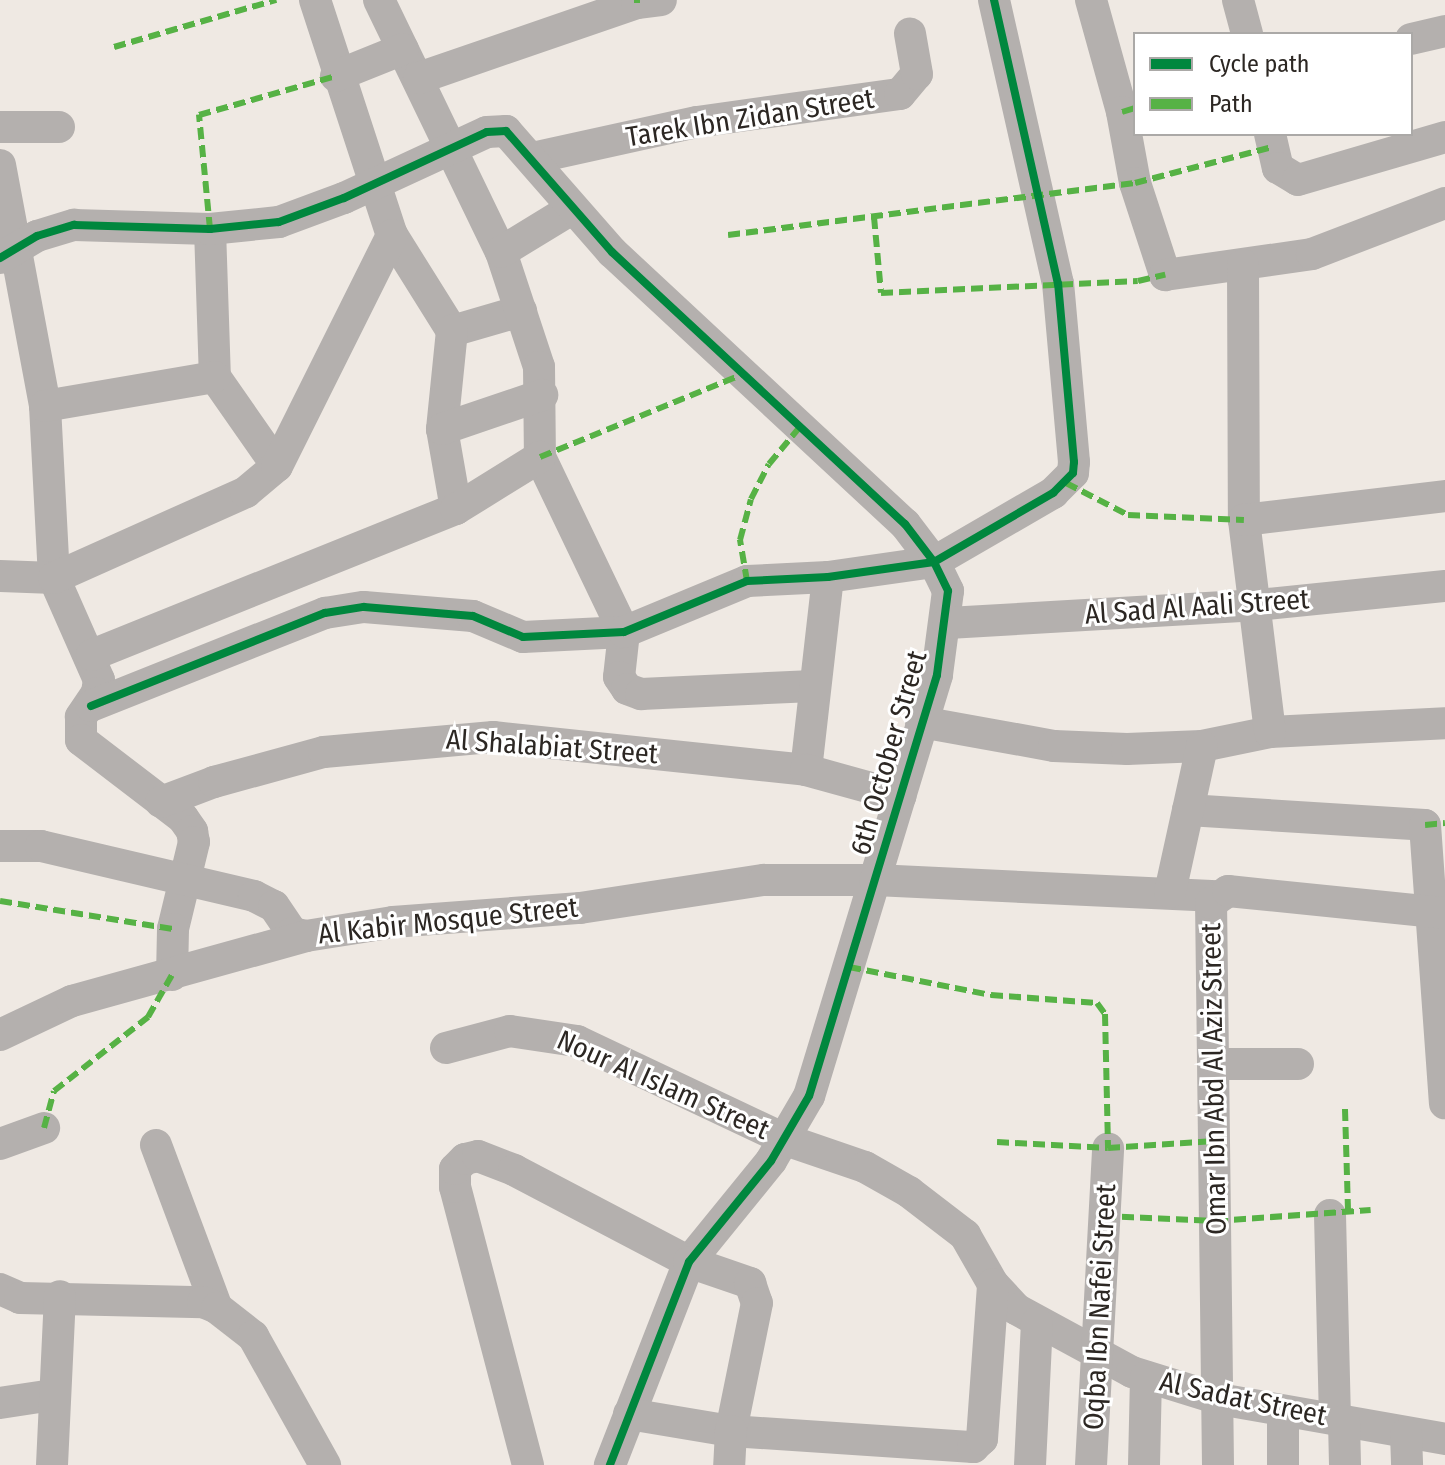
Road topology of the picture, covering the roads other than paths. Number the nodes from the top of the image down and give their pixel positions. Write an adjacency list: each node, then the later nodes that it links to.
1 (315, 0): 12 (street)
2 (379, 0): 11 (street)
3 (661, 0): 13 (street)
4 (994, 0): 40 (street)
5 (1091, 0): 28 (street)
6 (1238, 0): 8 (street)
7 (1445, 31): 10 (street)
8 (1246, 32)
9 (910, 34): 19 (street, Tarek Ibn Zidan Street)
10 (1413, 39)
11 (403, 49): 12 (street); 13 (street)
12 (336, 76): 21 (street)
13 (419, 78): 18 (street)
14 (0, 127): 15 (street)
15 (59, 127)
16 (1270, 136): 17 (street)
17 (1445, 137)
18 (454, 147): 19 (street, 6th October Street); 21 (street); 26 (street)
19 (533, 158): 23 (street, 6th October Street)
20 (0, 165): 27 (street)
21 (375, 183): 24 (street); 25 (street)
22 (1445, 203): 28 (street)
23 (573, 208): 26 (street); 40 (street, 6th October Street)
24 (210, 229): 27 (street); 31 (street)
25 (392, 235): 30 (street); 36 (street)
26 (501, 252): 29 (street)
27 (7, 253): 33 (street)
28 (1243, 265): 39 (street)
29 (521, 311): 30 (street); 32 (street)
30 (452, 331): 34 (street)
31 (215, 377): 33 (street); 36 (street)
32 (542, 395): 34 (street); 35 (street)
33 (45, 406): 43 (street)
34 (442, 429): 38 (street)
35 (540, 457): 38 (street); 47 (street)
36 (277, 466): 43 (street)
37 (1445, 496): 39 (street)
38 (456, 509): 48 (street)
39 (1244, 520): 45 (street)
40 (934, 562): 42 (street); 46 (street, 6th October Street)
41 (0, 576): 43 (street)
42 (828, 577): 47 (street); 49 (street)
43 (54, 578): 48 (street)
44 (1445, 586): 45 (street, Al Sad Al Aali Street)
45 (1258, 605): 46 (street, Al Sad Al Aali Street); 53 (street)
46 (948, 623): 51 (street, 6th October Street)
47 (624, 632): 49 (street); 50 (street)
48 (92, 655): 50 (street)
49 (813, 686): 55 (street)
50 (91, 706): 57 (street)
51 (921, 722): 54 (street); 56 (street, 6th October Street)
52 (1445, 723): 53 (street)
53 (1270, 732): 54 (street)
54 (1202, 746): 58 (street)
55 (806, 770): 56 (street, Al Shalabiat Street); 57 (street, Al Shalabiat Street)
56 (900, 796): 61 (street, 6th October Street)
57 (161, 802): 60 (street)
58 (1188, 810): 62 (street); 64 (street)
59 (0, 846): 60 (street, Al Kabir Mosque Street)
60 (183, 878): 65 (street, Al Kabir Mosque Street); 66 (street)
61 (875, 880): 62 (street, Al Kabir Mosque Street); 65 (street, Al Kabir Mosque Street); 73 (street, 6th October Street)
62 (1170, 892): 63 (street, Al Kabir Mosque Street)
63 (1217, 896): 64 (street, Omar Ibn Abd Al Aziz Street); 69 (street, Omar Ibn Abd Al Aziz Street)
64 (1438, 911): 71 (street)
65 (306, 936): 66 (street)
66 (172, 975): 67 (street)
67 (0, 1035)
68 (446, 1048): 73 (street, Nour Al Islam Street)
69 (1214, 1064): 70 (street); 87 (street, Omar Ibn Abd Al Aziz Street)
70 (1298, 1064)
71 (1445, 1103)
72 (44, 1128): 74 (street)
73 (786, 1140): 78 (street, 6th October Street); 79 (street, Al Sadat Street)
74 (0, 1144)
75 (156, 1145): 82 (street)
76 (1108, 1148): 84 (street, Oqba Ibn Nafei Street)
77 (1330, 1215): 91 (street)
78 (689, 1262): 90 (street, 6th October Street); 92 (street); 97 (street)
79 (993, 1284): 83 (street, Al Sadat Street); 92 (street)
80 (3, 1294): 81 (street)
81 (60, 1296): 82 (street); 86 (street)
82 (217, 1308): 96 (street)
83 (1037, 1323): 84 (street, Al Sadat Street); 100 (street)
84 (1097, 1356): 85 (street, Al Sadat Street); 101 (street, Oqba Ibn Nafei Street)
85 (1146, 1377): 87 (street, Al Sadat Street); 102 (street)
86 (52, 1395): 88 (street); 95 (street)
87 (1219, 1399): 89 (street, Al Sadat Street); 103 (street, Omar Ibn Abd Al Aziz Street)
88 (0, 1403)
89 (1283, 1411): 91 (street, Al Sadat Street); 104 (street)
90 (629, 1414): 92 (street); 98 (street, 6th October Street)
91 (1339, 1420): 94 (street, Al Sadat Street); 105 (street)
92 (731, 1431): 99 (street)
93 (1445, 1439): 94 (street, Al Sadat Street)
94 (1407, 1450)
95 (52, 1465)
96 (325, 1465)
97 (528, 1465)
98 (610, 1465)
99 (729, 1465)
100 (1030, 1465)
101 (1091, 1465)
102 (1144, 1465)
103 (1218, 1465)
104 (1283, 1465)
105 (1345, 1465)

